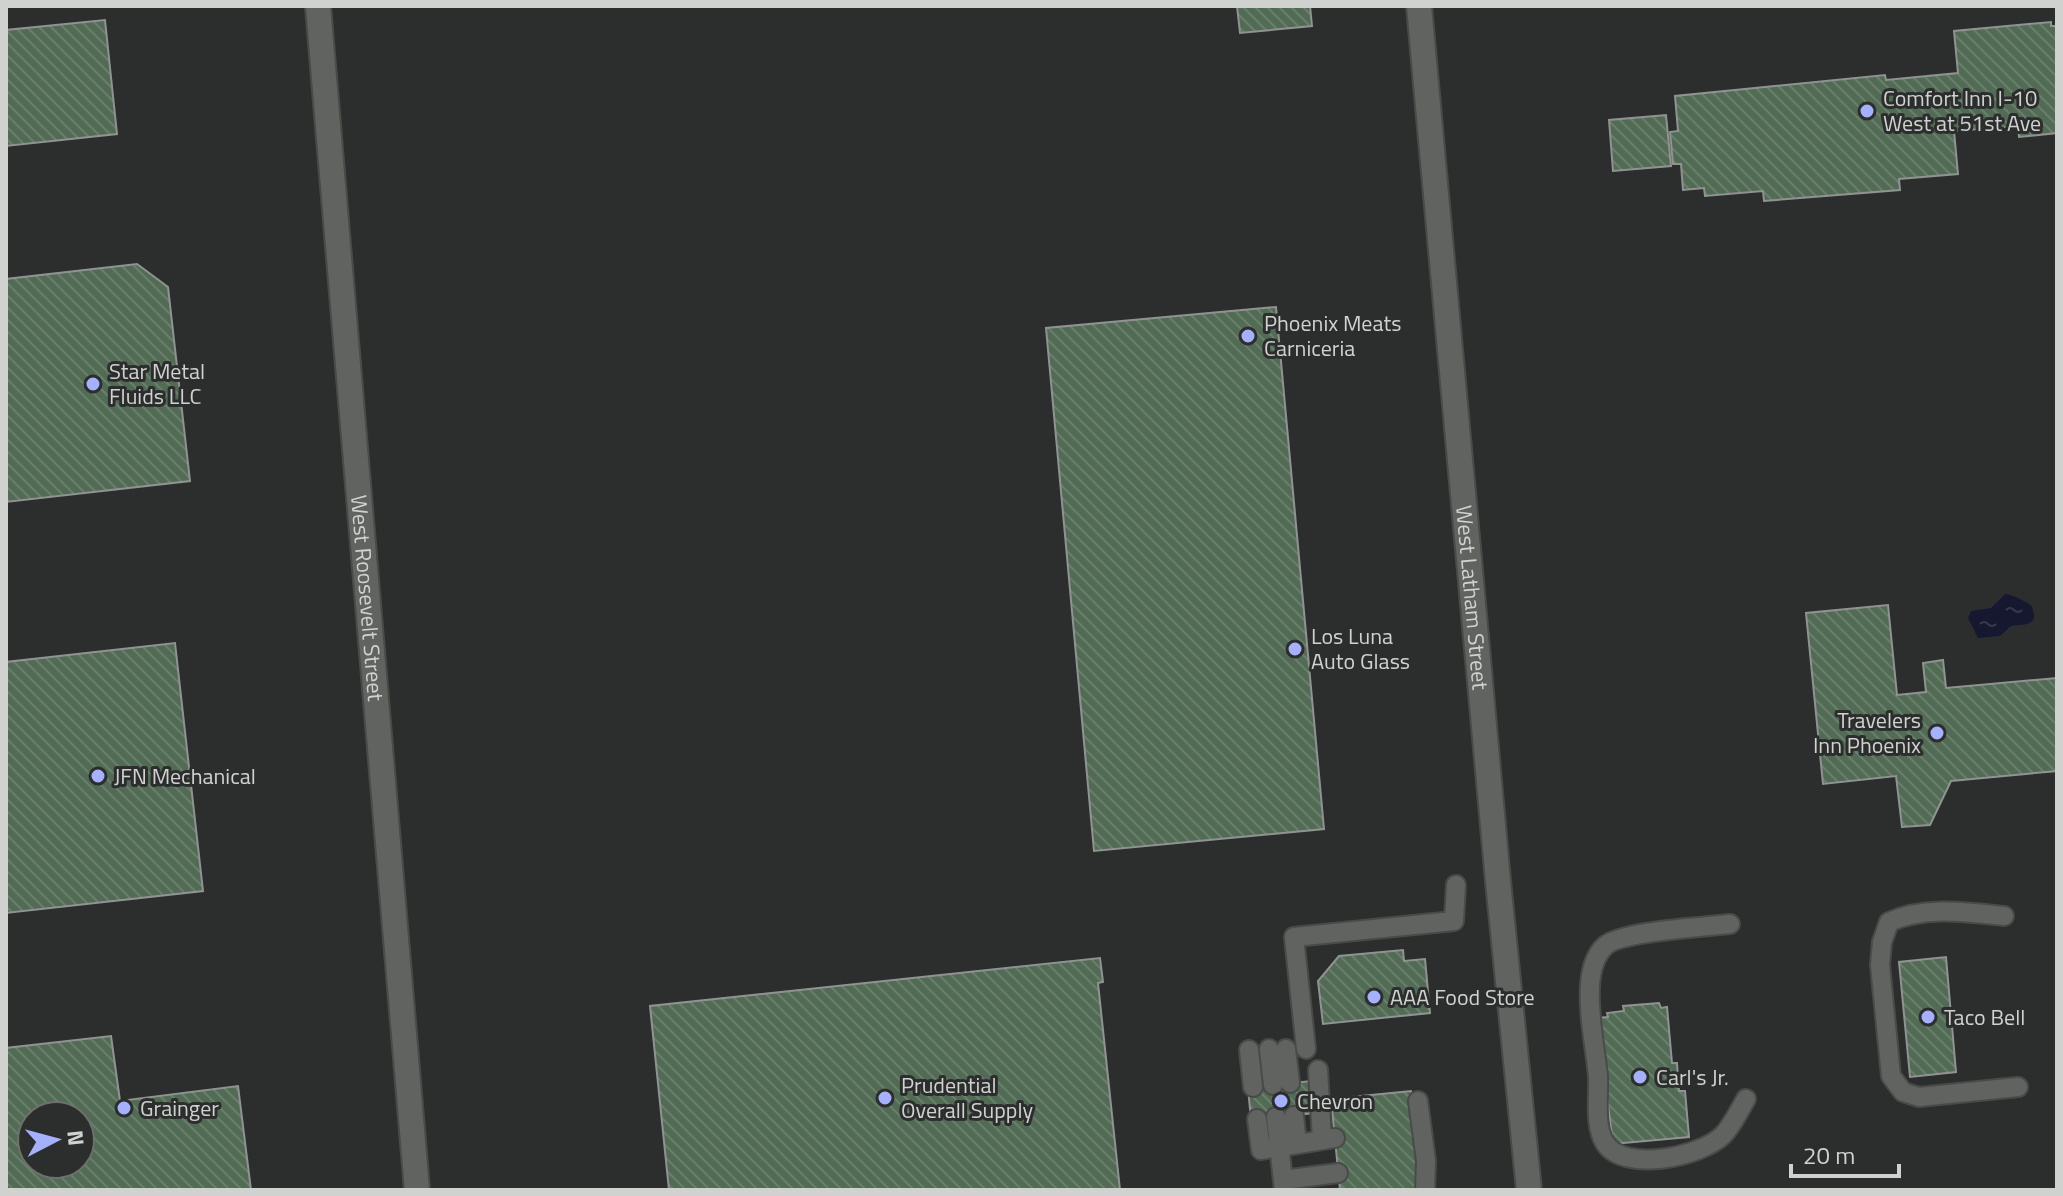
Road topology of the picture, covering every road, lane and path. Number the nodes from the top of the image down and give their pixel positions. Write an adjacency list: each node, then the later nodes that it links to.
1 (318, 6): 18 (street, West Roosevelt Street)
2 (1419, 6): 20 (street, West Latham Street)
3 (1456, 885): 7 (lane)
4 (2004, 916): 12 (lane)
5 (1730, 924): 13 (lane)
6 (1278, 1049): 10 (lane)
7 (1306, 1049)
8 (1249, 1050): 11 (lane)
9 (1318, 1070): 15 (lane)
10 (1281, 1084)
11 (1253, 1087)
12 (2018, 1087)
13 (1746, 1099)
14 (1418, 1101): 19 (lane)
15 (1288, 1145): 15 (lane); 17 (lane)
16 (1338, 1173): 17 (lane)
17 (1284, 1185)
18 (417, 1190)
19 (1425, 1190)
20 (1529, 1190)

